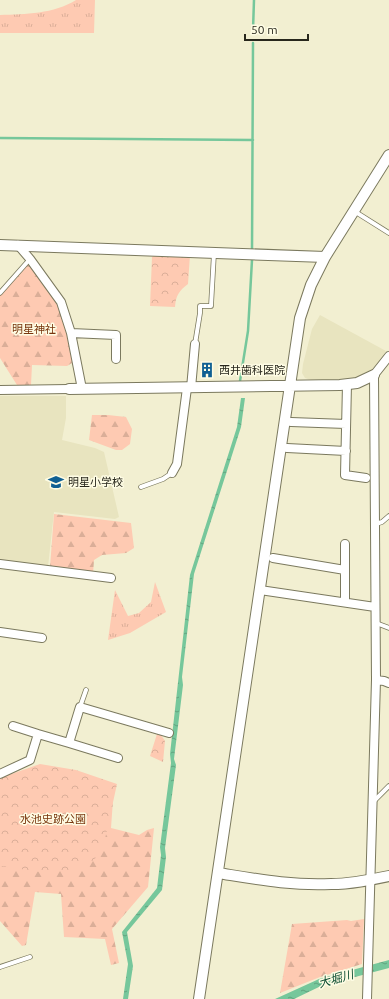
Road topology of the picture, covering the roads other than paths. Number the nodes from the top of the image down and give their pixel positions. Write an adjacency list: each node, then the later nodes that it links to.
1 (389, 155): 2 (street)
2 (354, 211): 3 (lane); 7 (street)
3 (389, 233)
4 (0, 245): 5 (street)
5 (18, 245): 6 (street); 8 (street)
6 (214, 252): 7 (street); 11 (lane)
7 (324, 257): 16 (street)
8 (30, 259): 9 (lane); 10 (street)
9 (0, 293)
10 (71, 333): 13 (street); 19 (street)
11 (195, 344): 17 (street)
12 (389, 356): 14 (street)
13 (116, 359)
14 (374, 375): 15 (street); 29 (street)
15 (347, 384): 16 (street); 22 (street)
16 (290, 385): 17 (street); 35 (street)
17 (189, 388): 19 (street); 25 (street)
18 (69, 389): 19 (street); 20 (street)
19 (82, 389)
20 (0, 390)
21 (291, 422): 22 (street)
22 (346, 424): 24 (street)
23 (287, 448): 24 (street)
24 (346, 451): 26 (street)
25 (172, 473): 27 (lane)
26 (366, 478)
27 (140, 487)
28 (389, 516): 29 (lane)
29 (376, 524): 37 (street)
30 (345, 544): 33 (street)
31 (272, 558): 33 (street)
32 (0, 564): 34 (street)
33 (345, 570): 36 (street)
34 (111, 578)
35 (260, 590): 36 (street); 54 (street)
36 (345, 602): 37 (street)
37 (375, 607): 38 (street)
38 (376, 623): 39 (lane); 42 (street)
39 (389, 628)
40 (0, 632): 41 (street)
41 (42, 638)
42 (376, 680): 43 (street); 53 (street)
43 (389, 683)
44 (86, 690): 45 (lane)
45 (80, 707): 47 (street); 49 (street)
46 (13, 726): 48 (street)
47 (169, 733)
48 (38, 734): 49 (street); 51 (street)
49 (69, 743): 50 (street)
50 (118, 758)
51 (0, 774)
52 (389, 786): 53 (lane)
53 (372, 802): 56 (street)
54 (218, 873): 56 (street); 59 (street)
55 (389, 876): 56 (street)
56 (370, 880): 60 (street)
57 (30, 957): 58 (lane)
58 (0, 967)
59 (199, 999)
60 (367, 999)

